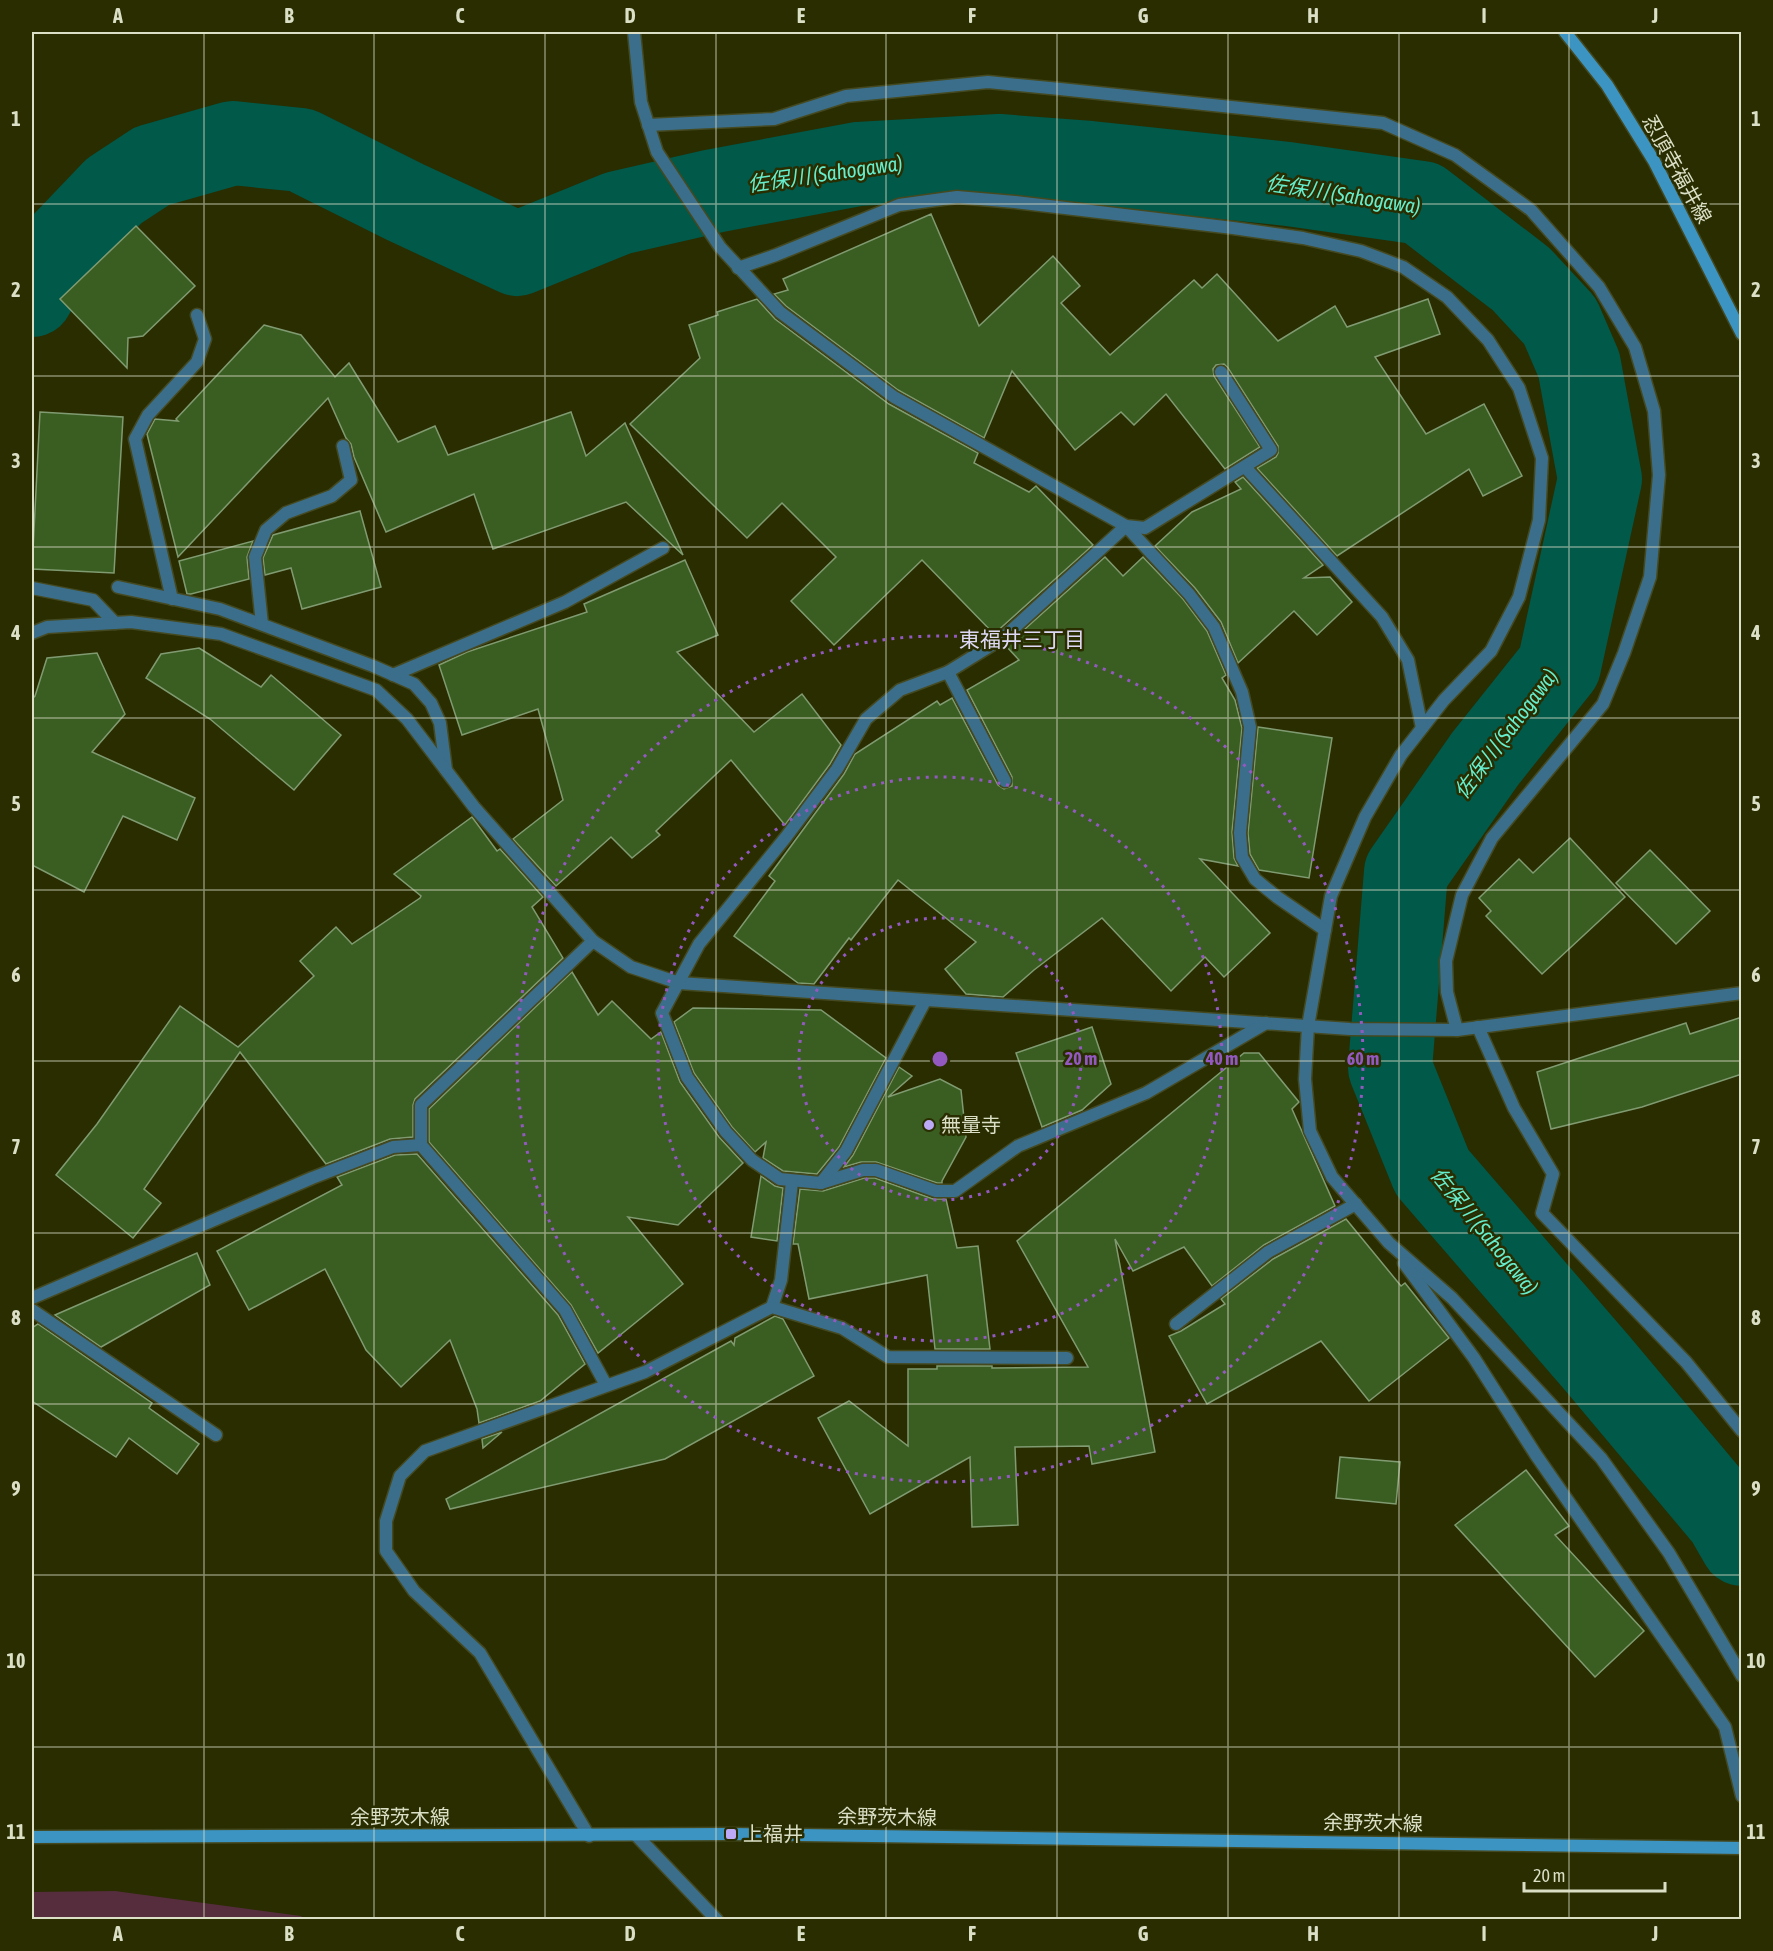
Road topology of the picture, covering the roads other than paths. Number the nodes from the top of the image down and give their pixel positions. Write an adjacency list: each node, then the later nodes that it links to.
1 (634, 32): 3 (street)
2 (1564, 32): 6 (main road, 忍頂寺福井線)
3 (648, 125): 4 (street); 31 (street)
4 (738, 268): 10 (street); 20 (street)
5 (197, 315): 14 (street)
6 (1742, 334)
7 (1221, 372): 9 (street)
8 (343, 446): 16 (street)
9 (1245, 467): 10 (street); 20 (street)
10 (1126, 526): 18 (street); 23 (street)
11 (663, 548): 19 (street)
12 (118, 587): 14 (street)
13 (32, 588): 15 (street)
14 (172, 598): 16 (street)
15 (115, 622): 17 (street); 21 (street)
16 (262, 624): 19 (street)
17 (32, 633)
18 (948, 672): 22 (street); 25 (street)
19 (393, 675): 21 (street)
20 (1422, 728): 23 (street)
21 (446, 771): 24 (street)
22 (1005, 781)
23 (1325, 930): 29 (street)
24 (593, 941): 25 (street); 32 (street)
25 (679, 983): 27 (street); 33 (street)
26 (1742, 993): 30 (street)
27 (925, 1001): 28 (street); 34 (street)
28 (1266, 1023): 29 (street); 34 (street)
29 (1308, 1026): 31 (street); 35 (street)
30 (1478, 1026): 31 (street); 43 (street)
31 (1457, 1030)
32 (421, 1145): 37 (street); 42 (street)
33 (792, 1182): 34 (street); 38 (street)
34 (821, 1184)
35 (1356, 1204): 36 (street); 40 (street)
36 (1389, 1243): 45 (street); 46 (street)
37 (32, 1299)
38 (772, 1307): 41 (street); 42 (street)
39 (32, 1310): 44 (street)
40 (1176, 1324)
41 (1067, 1358)
42 (606, 1385): 48 (street)
43 (1742, 1431)
44 (216, 1435)
45 (1742, 1676)
46 (1742, 1796)
47 (636, 1835): 48 (main road, 余野茨木線); 50 (main road, 余野茨木線); 51 (street)
48 (589, 1836): 49 (main road, 余野茨木線)
49 (32, 1838)
50 (1742, 1848)
51 (717, 1920)

